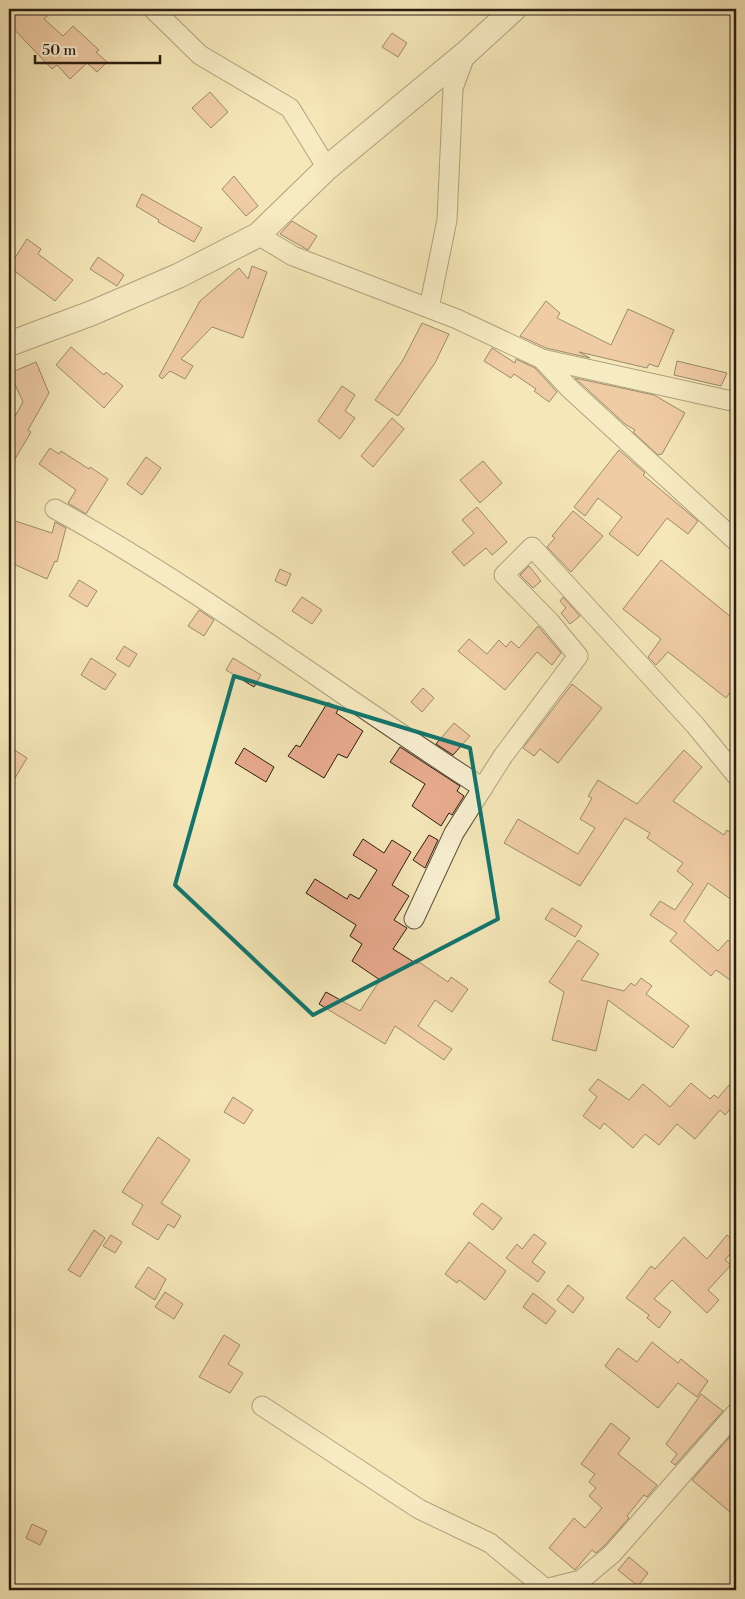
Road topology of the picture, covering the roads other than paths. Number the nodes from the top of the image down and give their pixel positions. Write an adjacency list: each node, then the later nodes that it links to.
1 (153, 9): 4 (street)
2 (514, 9): 3 (street)
3 (466, 53): 4 (street); 6 (street)
4 (327, 168): 5 (street)
5 (258, 235): 6 (street); 7 (street)
6 (429, 308): 8 (street)
7 (9, 344)
8 (542, 359): 9 (street); 11 (street)
9 (736, 402)
10 (55, 509): 13 (street)
11 (736, 541)
12 (736, 775): 13 (street)
13 (483, 788): 14 (street)
14 (414, 919)
15 (262, 1406): 17 (street)
16 (736, 1413): 17 (street)
17 (543, 1589)

